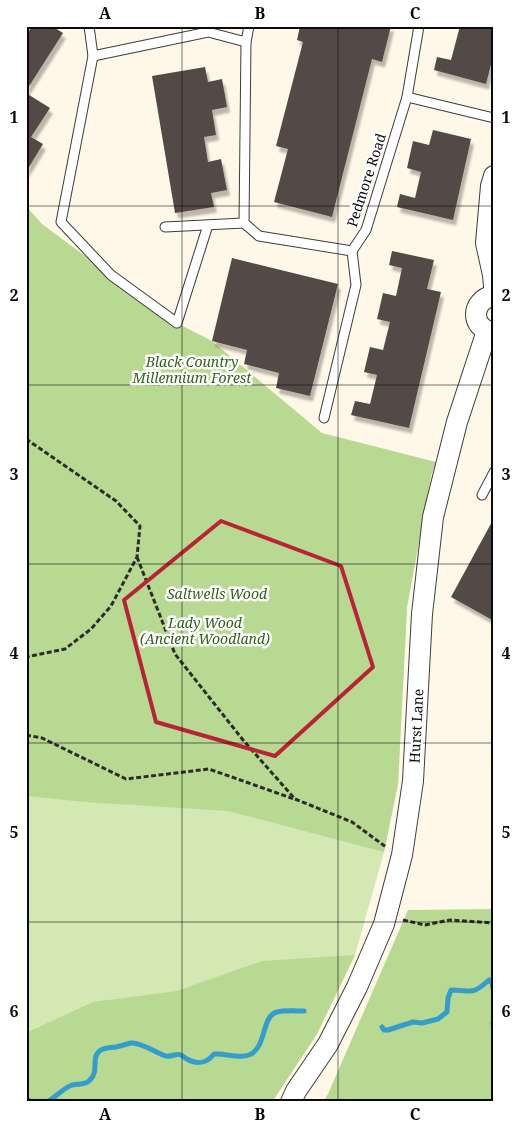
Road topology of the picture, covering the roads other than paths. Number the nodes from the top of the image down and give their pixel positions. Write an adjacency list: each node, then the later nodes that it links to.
1 (89, 26): 5 (lane)
2 (249, 26): 4 (lane)
3 (419, 26): 6 (lane, Pedmore Road)
4 (246, 42): 5 (lane); 9 (lane)
5 (93, 56): 10 (lane)
6 (407, 96): 7 (lane); 12 (lane, Pedmore Road)
7 (494, 118)
8 (494, 176): 13 (street)
9 (244, 223): 10 (lane); 12 (lane)
10 (208, 224): 11 (lane)
11 (165, 227)
12 (352, 252): 16 (lane)
13 (494, 286)
14 (494, 295): 15 (street)
15 (490, 332): 19 (street, Hurst Lane)
16 (324, 418)
17 (494, 472): 18 (lane)
18 (482, 495)
19 (291, 1102)

